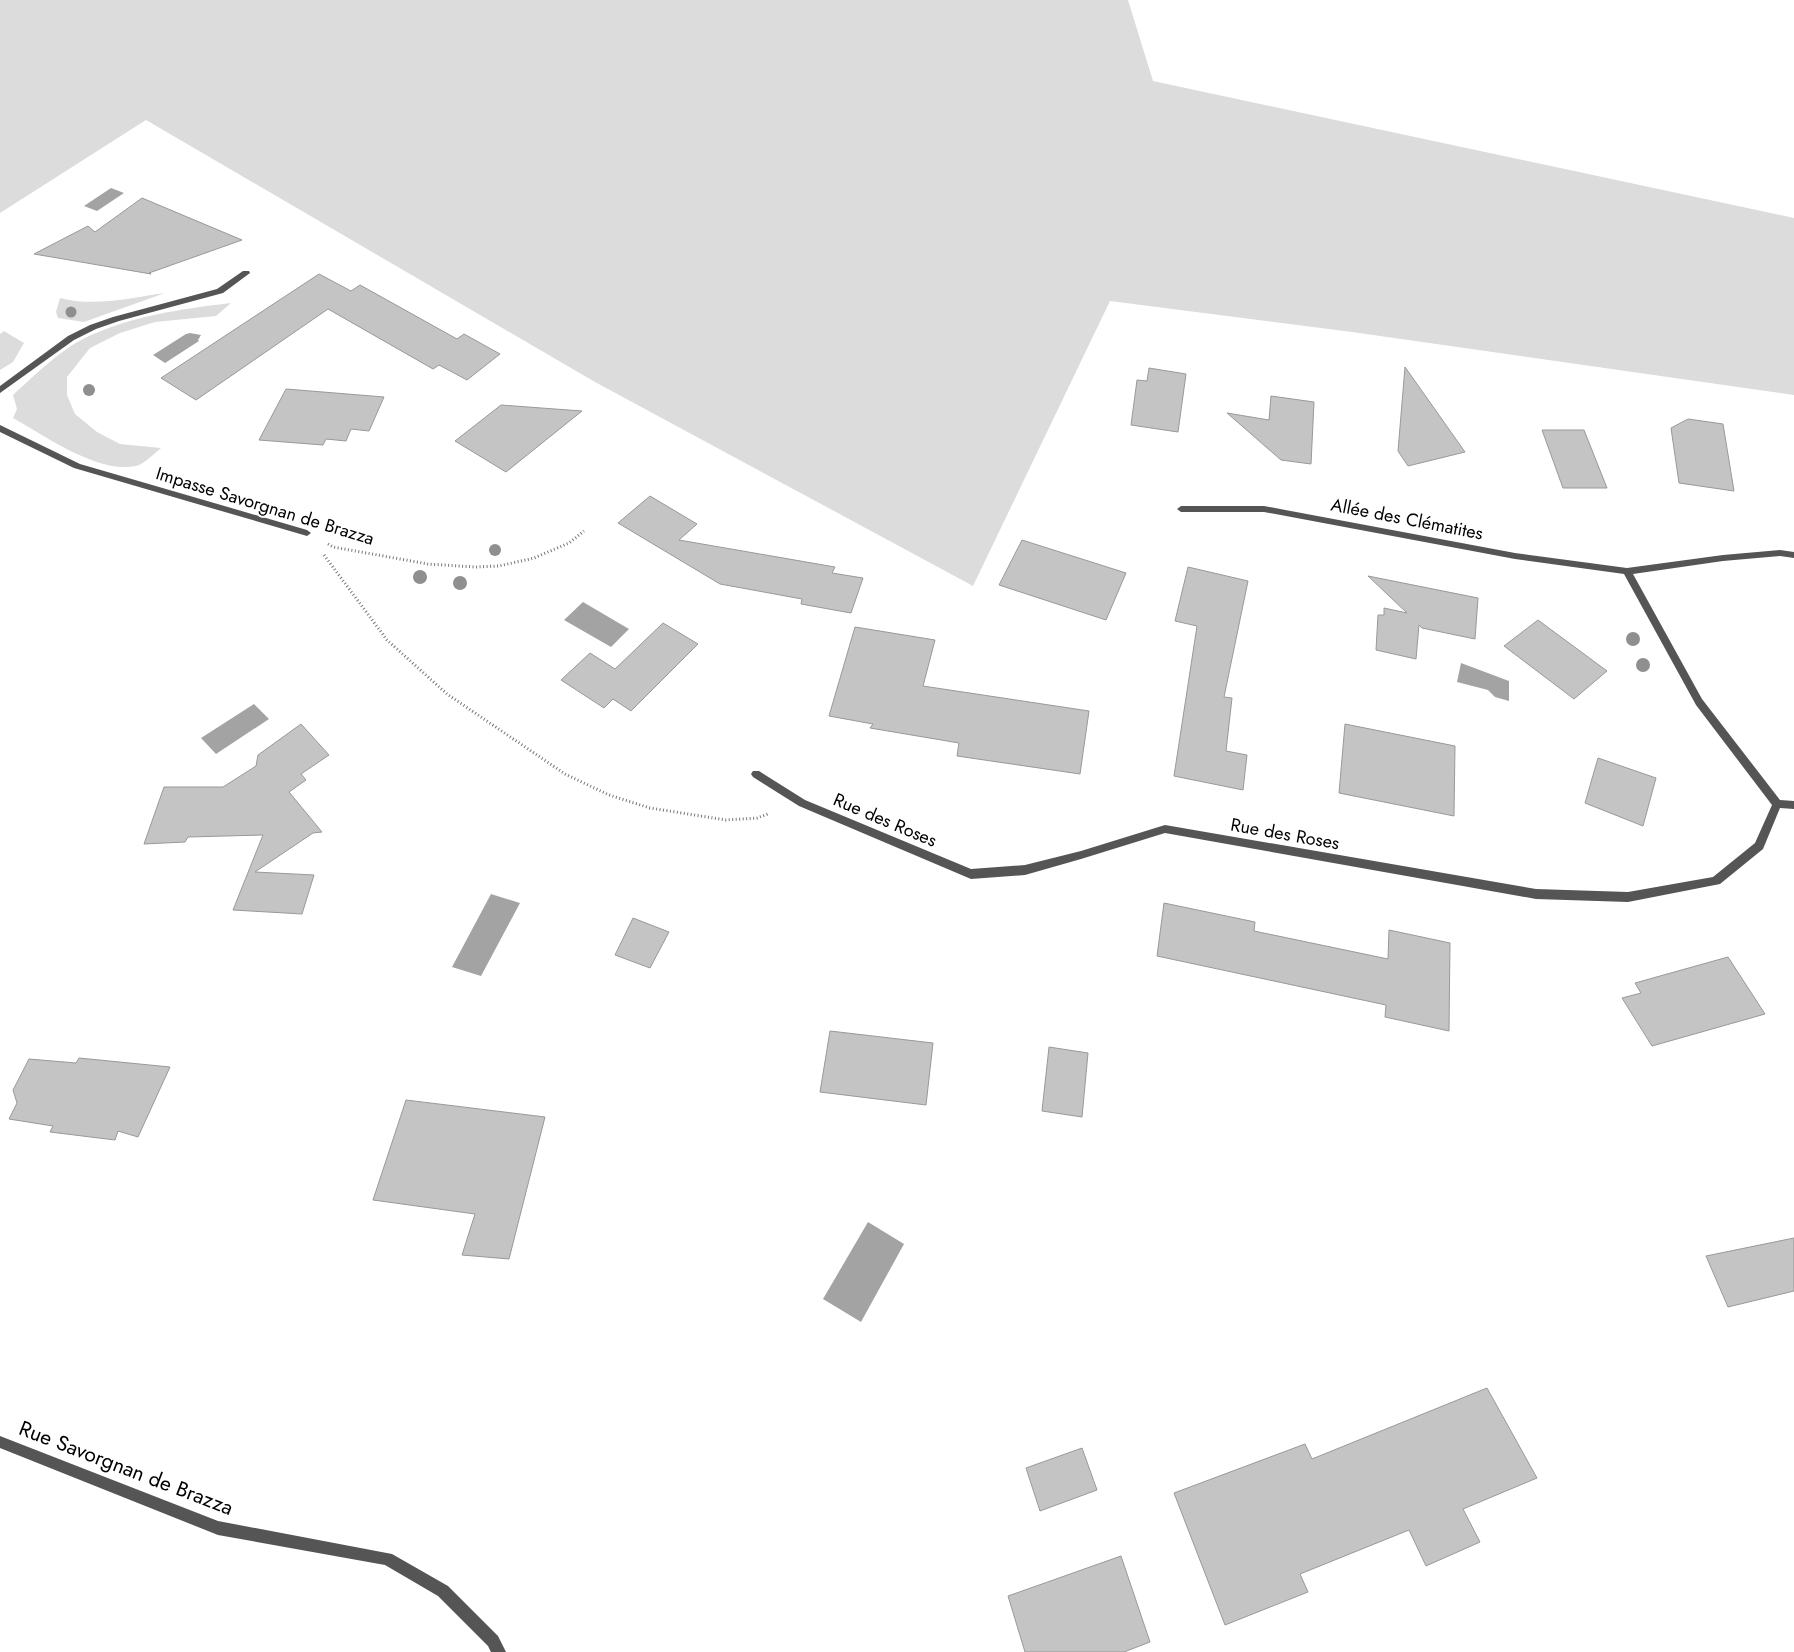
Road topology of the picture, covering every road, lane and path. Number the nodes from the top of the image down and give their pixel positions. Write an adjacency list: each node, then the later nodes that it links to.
1 (246, 273): 2 (street)
2 (0, 390)
3 (0, 428): 6 (street, Impasse Savorgnan de Brazza)
4 (1181, 509): 8 (street, Allée des Clématites)
5 (584, 531): 6 (path, Impasse Savorgnan de Brazza)
6 (308, 533): 10 (path)
7 (1794, 555): 8 (street, Allée des Clématites)
8 (1627, 571): 11 (street)
9 (756, 774): 10 (street, Rue des Roses)
10 (802, 803): 11 (street, Rue des Roses)
11 (1777, 804): 12 (street)
12 (1794, 805)
13 (0, 1442): 14 (street, Rue Savorgnan de Brazza)
14 (499, 1652)

